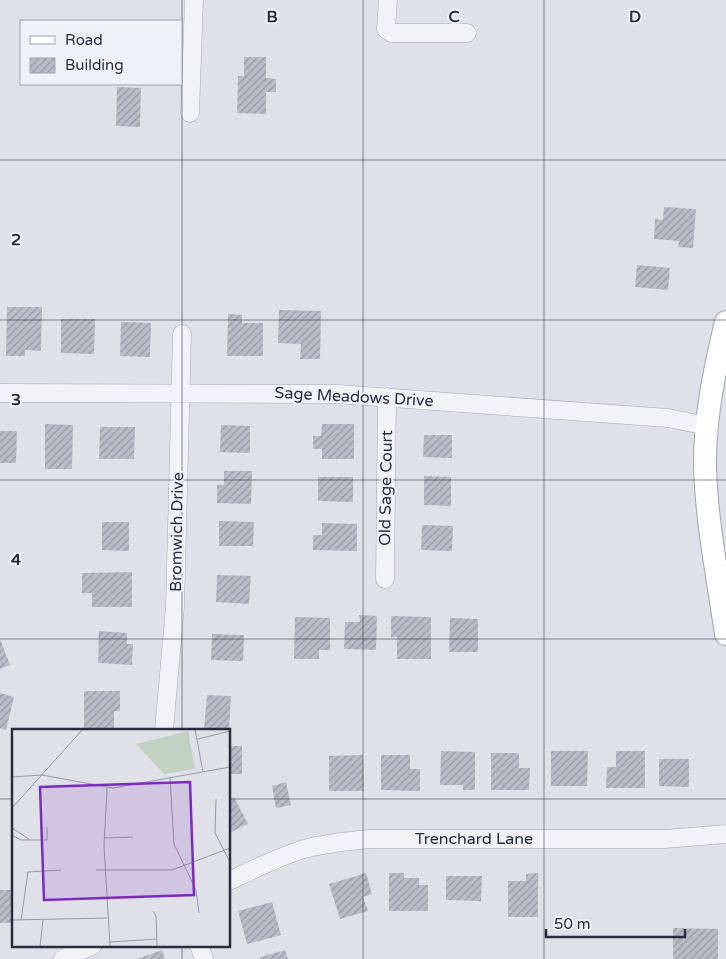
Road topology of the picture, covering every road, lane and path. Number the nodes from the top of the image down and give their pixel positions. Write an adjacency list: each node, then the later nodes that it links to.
1 (194, 0): 4 (street)
2 (388, 0): 3 (street)
3 (467, 33)
4 (190, 114)
5 (726, 322): 10 (main road)
6 (182, 334): 8 (street, Bromwich Drive)
7 (0, 393): 8 (street, Sage Meadows Drive)
8 (179, 393): 9 (street, Sage Meadows Drive); 13 (street, Bromwich Drive)
9 (388, 397): 10 (street, Sage Meadows Drive); 11 (street, Old Sage Court)
10 (707, 426): 12 (main road)
11 (385, 579)
12 (726, 634)
13 (164, 729)
14 (726, 834): 15 (street, Trenchard Lane)
15 (230, 881)
16 (91, 946): 18 (street)
17 (199, 946): 19 (street)
18 (63, 959)
19 (204, 959)

